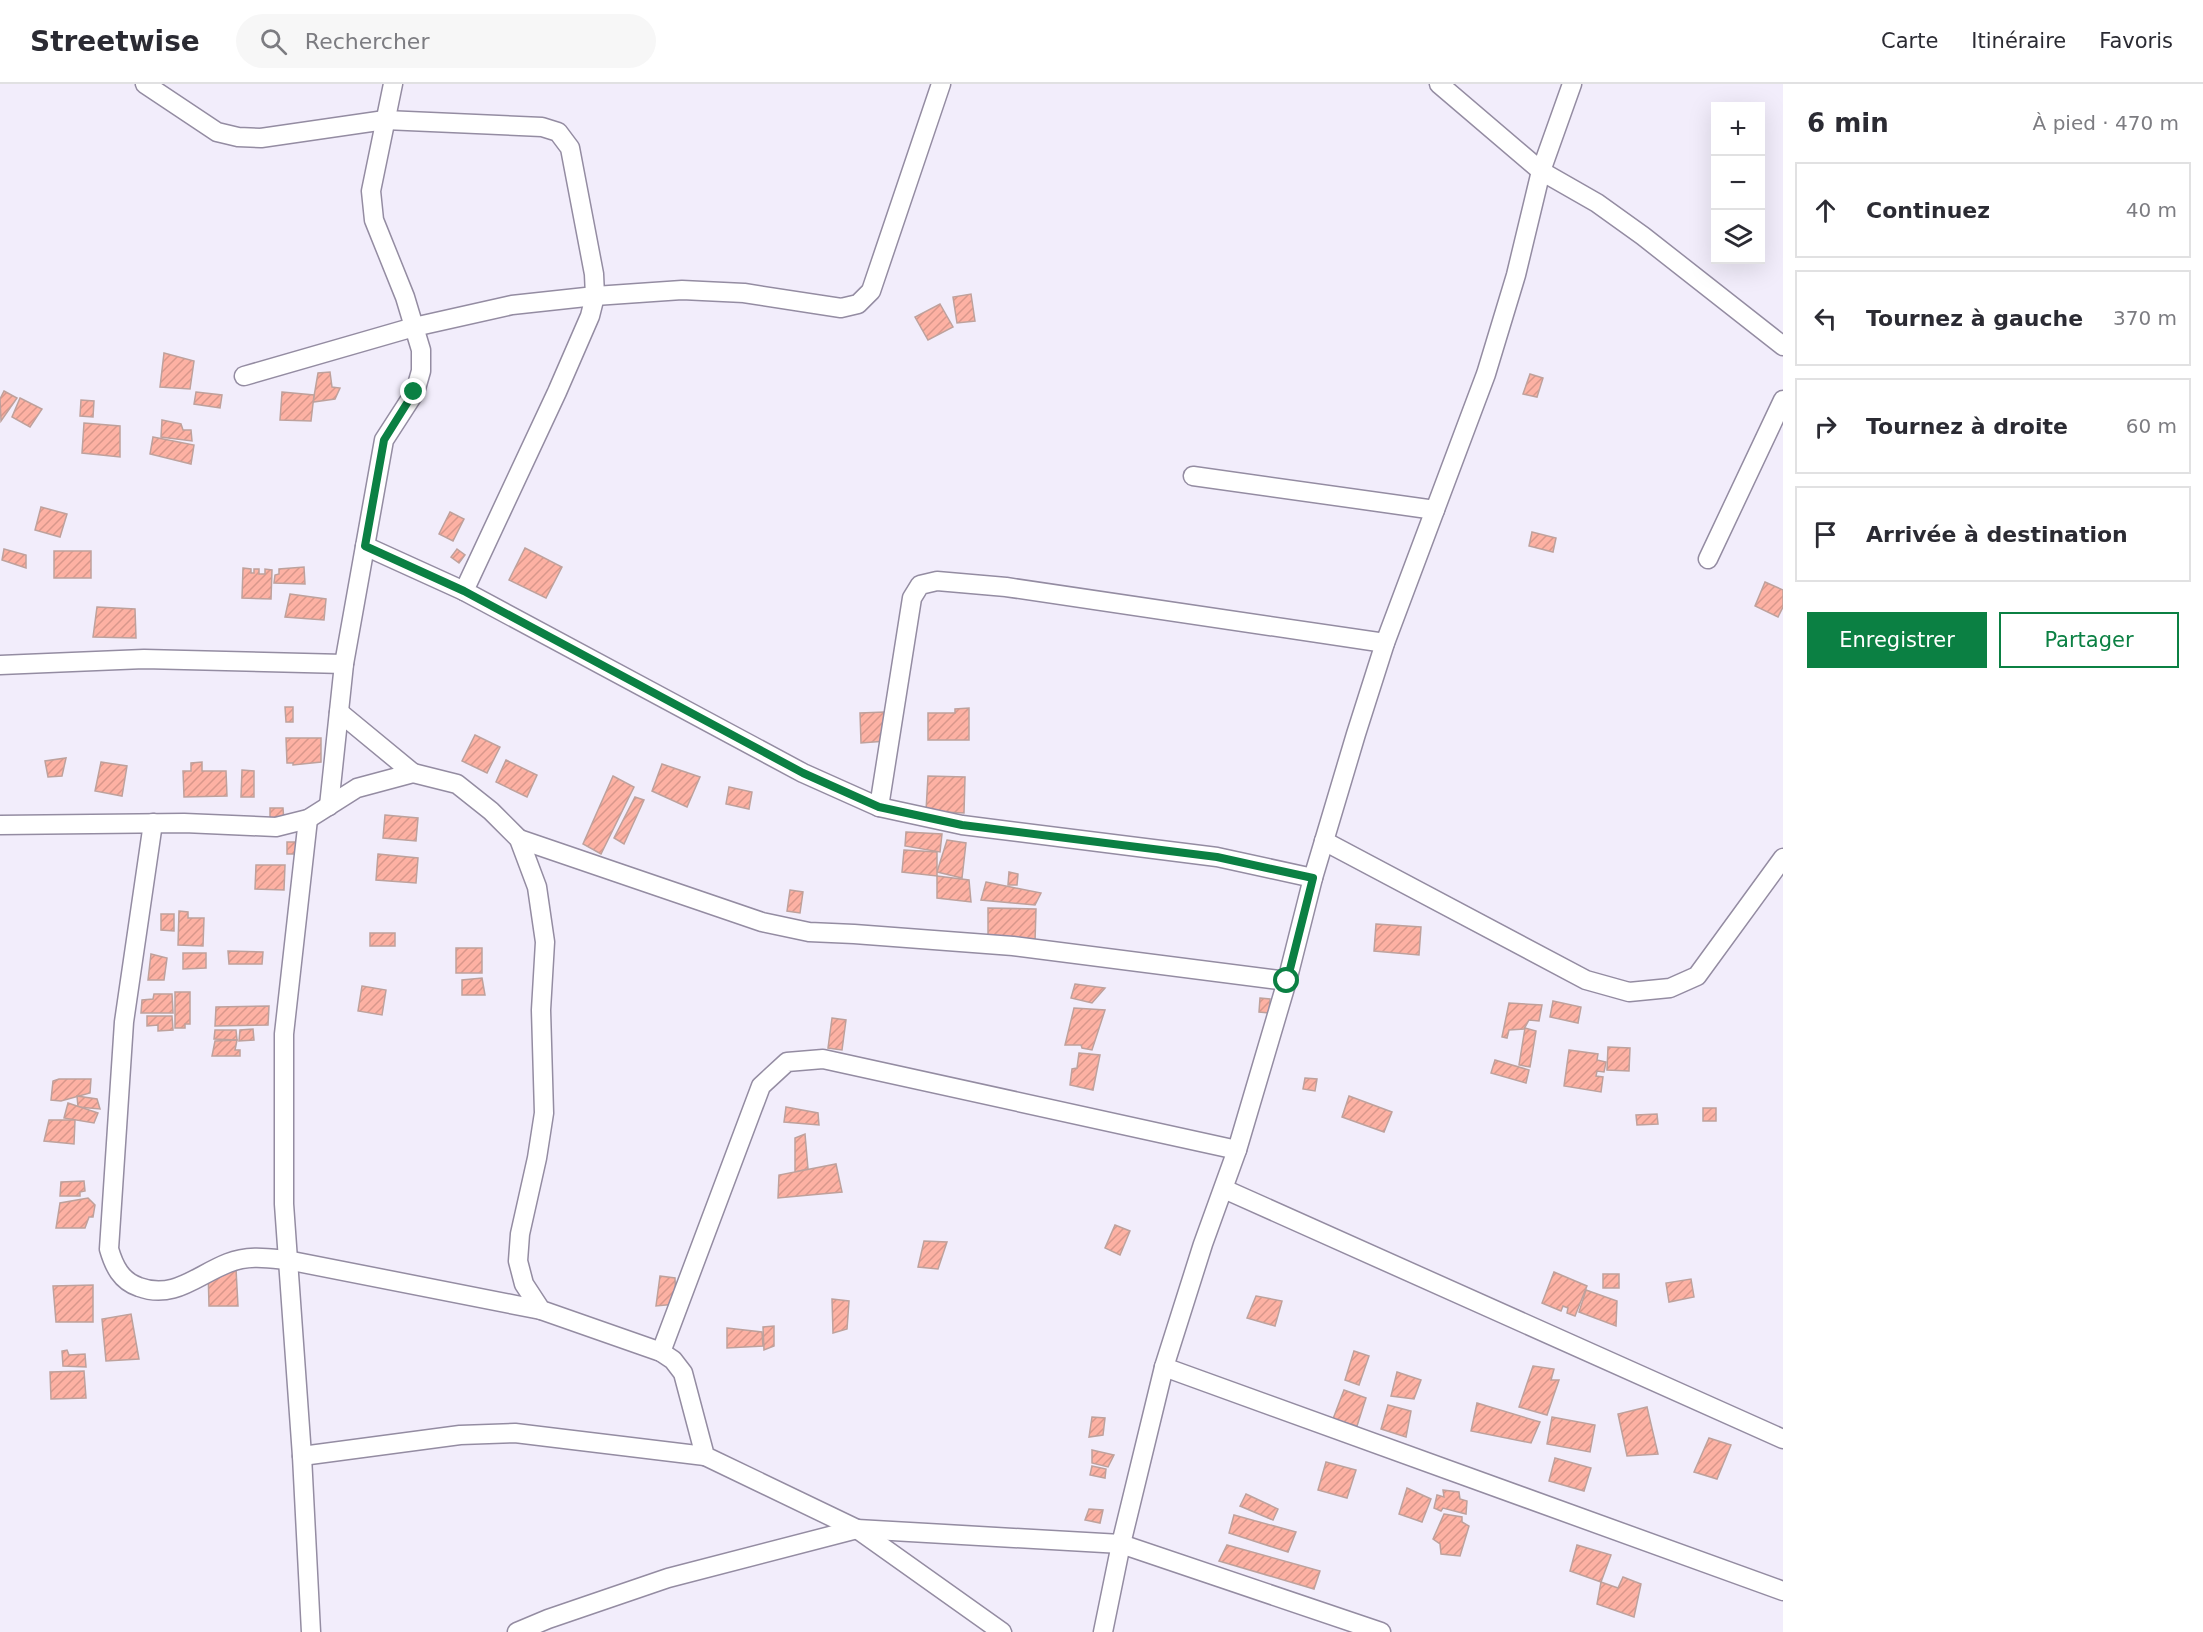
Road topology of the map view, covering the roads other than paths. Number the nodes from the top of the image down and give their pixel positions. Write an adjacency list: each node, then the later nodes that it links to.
1 (145, 84): 6 (street)
2 (393, 84): 6 (street)
3 (941, 84): 8 (street)
4 (1439, 84): 7 (street)
5 (1572, 84): 7 (street)
6 (385, 120): 8 (street); 9 (street)
7 (1541, 171): 10 (street); 14 (street)
8 (595, 296): 9 (street); 17 (street)
9 (414, 327): 11 (street); 15 (street)
10 (1783, 346)
11 (244, 376)
12 (1783, 400): 16 (street)
13 (1193, 476): 14 (street)
14 (1435, 510): 18 (street)
15 (365, 546): 17 (street); 19 (street)
16 (1708, 559)
17 (464, 591): 24 (street)
18 (1385, 643): 24 (street); 29 (street)
19 (344, 664): 20 (street); 21 (street)
20 (0, 665)
21 (339, 712): 22 (street); 23 (street)
22 (413, 773): 23 (street); 28 (street)
23 (329, 806): 25 (street)
24 (879, 807): 31 (street)
25 (308, 819): 26 (street); 35 (street)
26 (153, 823): 27 (street); 35 (street)
27 (0, 825)
28 (519, 839): 32 (street); 36 (street)
29 (1324, 841): 30 (street); 31 (street)
30 (1783, 858)
31 (1313, 878): 32 (street)
32 (1287, 981): 33 (street)
33 (1237, 1150): 34 (street); 37 (street)
34 (1224, 1189): 38 (street); 39 (street)
35 (287, 1260): 36 (street); 40 (street)
36 (541, 1310): 37 (street)
37 (661, 1352): 41 (street)
38 (1164, 1367): 43 (street); 44 (street)
39 (1783, 1439)
40 (302, 1456): 41 (street); 46 (street)
41 (705, 1456): 42 (street)
42 (857, 1529): 43 (street); 47 (street); 48 (street)
43 (1121, 1544): 45 (street); 49 (street)
44 (1783, 1591)
45 (1330, 1624): 50 (street)
46 (311, 1632)
47 (517, 1632)
48 (1002, 1632)
49 (1103, 1632)
50 (1381, 1632)

